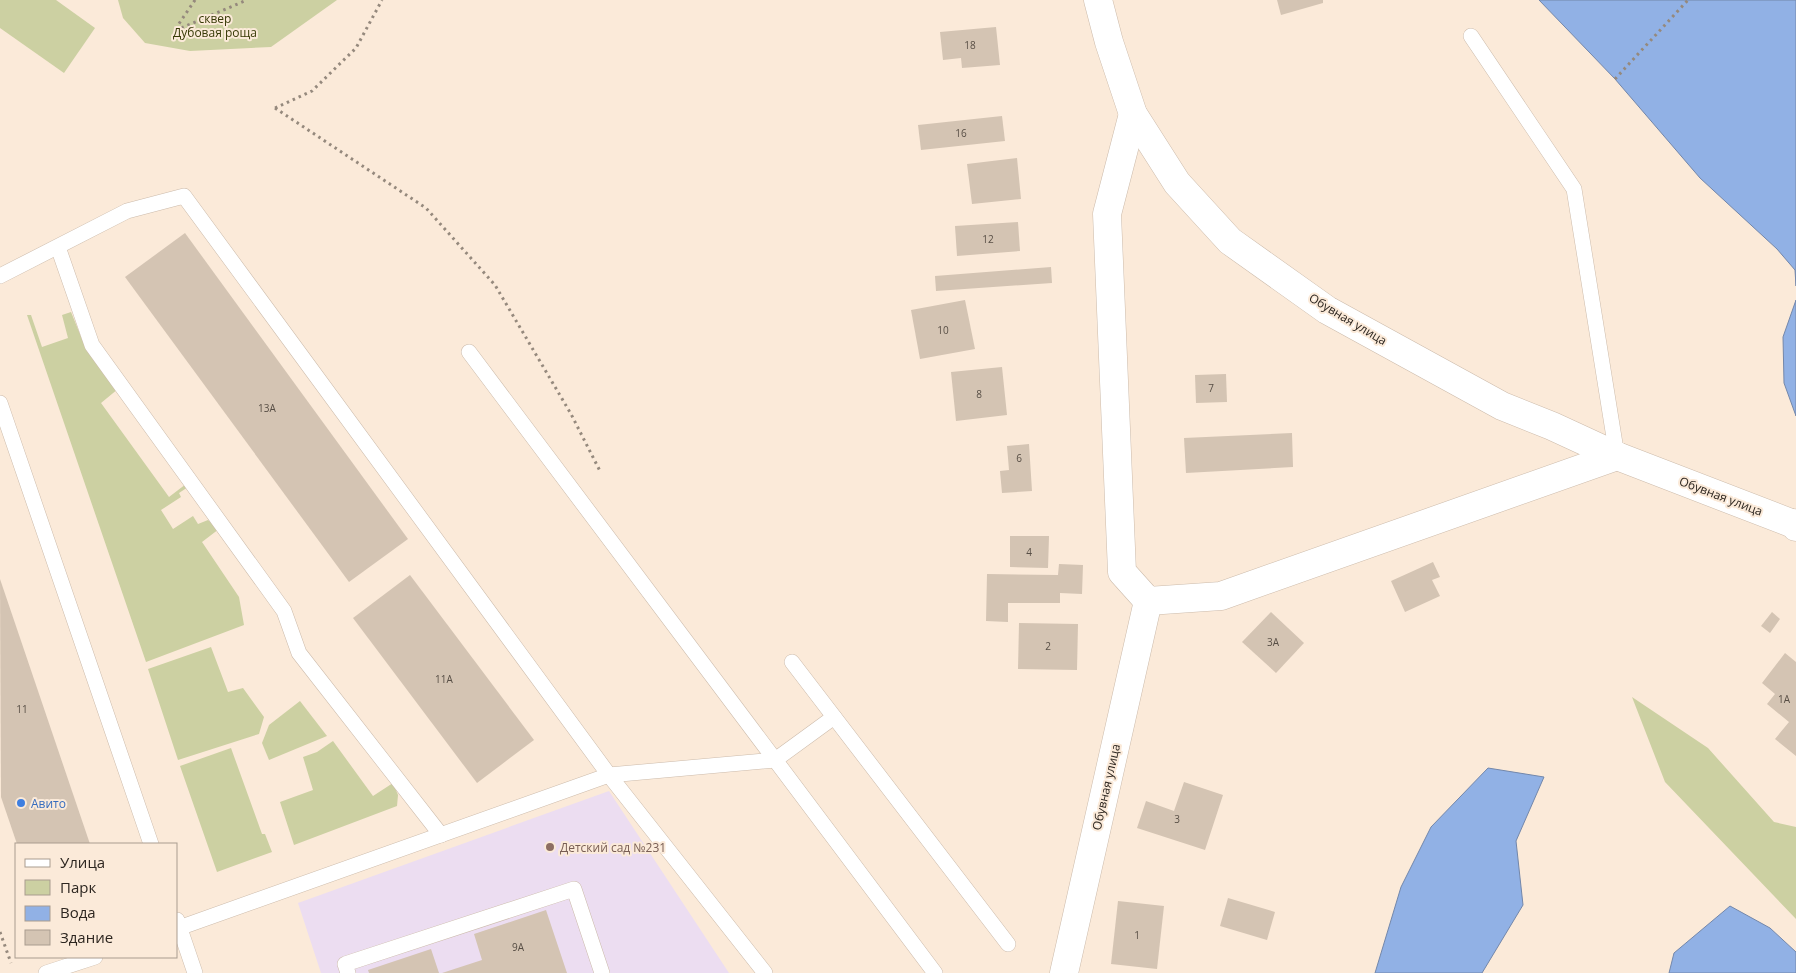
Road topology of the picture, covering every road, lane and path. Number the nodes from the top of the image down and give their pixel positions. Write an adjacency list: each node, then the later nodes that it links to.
1 (195, 0): 2 (path)
2 (247, 0)
3 (382, 0): 14 (path)
4 (1098, 0): 8 (street, Обувная улица)
5 (1688, 0): 7 (path)
6 (1471, 36): 13 (lane)
7 (1615, 79)
8 (1133, 114): 13 (street, Обувная улица); 16 (street)
9 (58, 247): 10 (lane); 20 (lane); 21 (lane)
10 (0, 276)
11 (469, 352): 19 (lane)
12 (0, 403): 22 (lane)
13 (1617, 456): 15 (street, Обувная улица); 16 (street)
14 (601, 473)
15 (1795, 525)
16 (1148, 601): 35 (street, Обувная улица)
17 (792, 662): 18 (lane)
18 (834, 717): 19 (lane); 26 (lane)
19 (775, 760): 20 (lane); 34 (lane)
20 (609, 775): 21 (lane); 33 (lane)
21 (440, 835): 23 (lane)
22 (151, 843)
23 (178, 925)
24 (178, 928): 30 (lane)
25 (0, 932): 28 (path)
26 (1008, 944)
27 (91, 958): 29 (lane)
28 (11, 963)
29 (46, 973)
30 (195, 973)
31 (348, 973): 32 (lane)
32 (602, 973)
33 (765, 973)
34 (935, 973)
35 (1064, 973)

